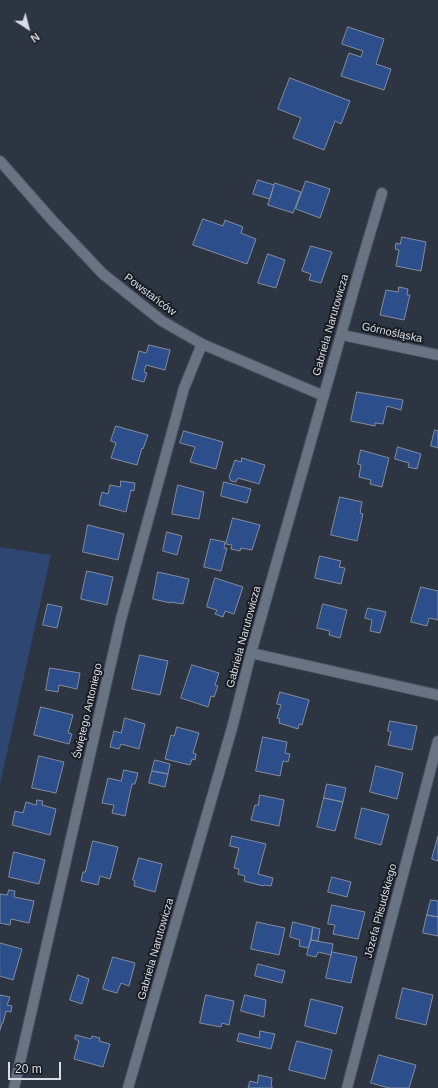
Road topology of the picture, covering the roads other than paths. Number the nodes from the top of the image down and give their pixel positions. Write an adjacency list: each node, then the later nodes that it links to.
1 (0, 161): 4 (street, Powstańców)
2 (382, 193): 3 (street, Gabriela Narutowicza)
3 (342, 335): 5 (street, Górnośląska); 6 (street, Gabriela Narutowicza)
4 (202, 344): 6 (street, Powstańców); 10 (street, Świętego Antoniego)
5 (438, 355)
6 (324, 396): 7 (street, Gabriela Narutowicza)
7 (251, 653): 8 (street); 11 (street, Gabriela Narutowicza)
8 (438, 695)
9 (438, 741): 12 (street, Józefa Piłsudskiego)
10 (14, 1088)
11 (128, 1088)
12 (347, 1088)

